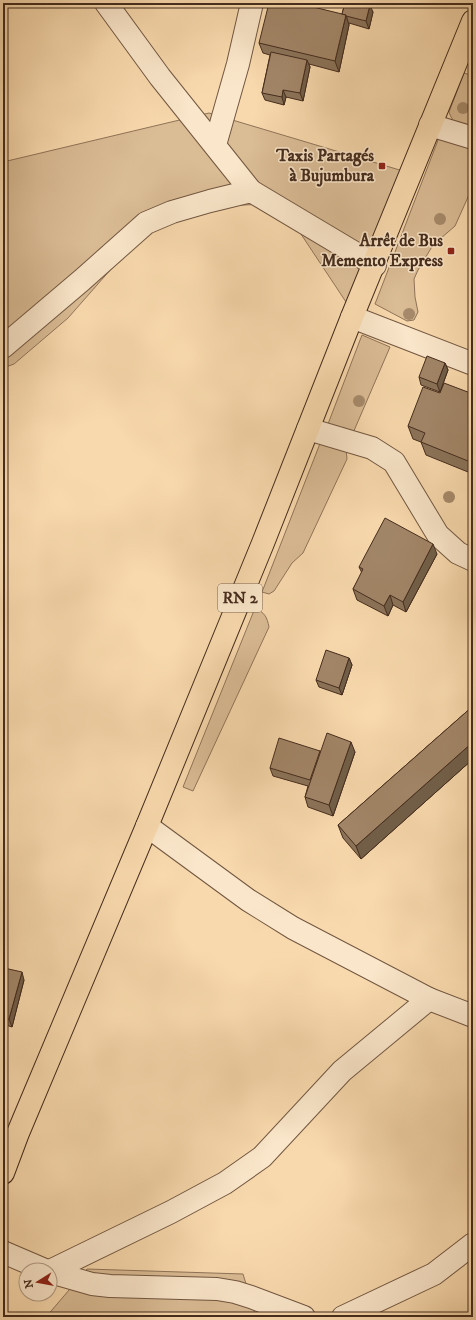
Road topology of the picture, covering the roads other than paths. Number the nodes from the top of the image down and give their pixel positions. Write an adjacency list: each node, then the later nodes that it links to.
1 (106, 3): 6 (street)
2 (252, 3): 6 (street)
3 (473, 22): 4 (main road, RN 2)
4 (430, 125): 5 (street); 8 (main road, RN 2)
5 (473, 138)
6 (215, 146): 7 (street)
7 (251, 191): 8 (street); 10 (street)
8 (375, 265): 9 (main road, RN 2)
9 (352, 317): 11 (street); 12 (main road, RN 2)
10 (3, 347)
11 (473, 364)
12 (308, 429): 13 (street); 14 (main road, RN 2)
13 (473, 560)
14 (147, 826): 15 (street); 17 (main road, RN 2)
15 (429, 999): 16 (street); 21 (street)
16 (473, 1016)
17 (3, 1173)
18 (473, 1244): 24 (street)
19 (3, 1252): 20 (street)
20 (26, 1262)
21 (58, 1268)
22 (58, 1274): 23 (street)
23 (304, 1317)
24 (343, 1317)

